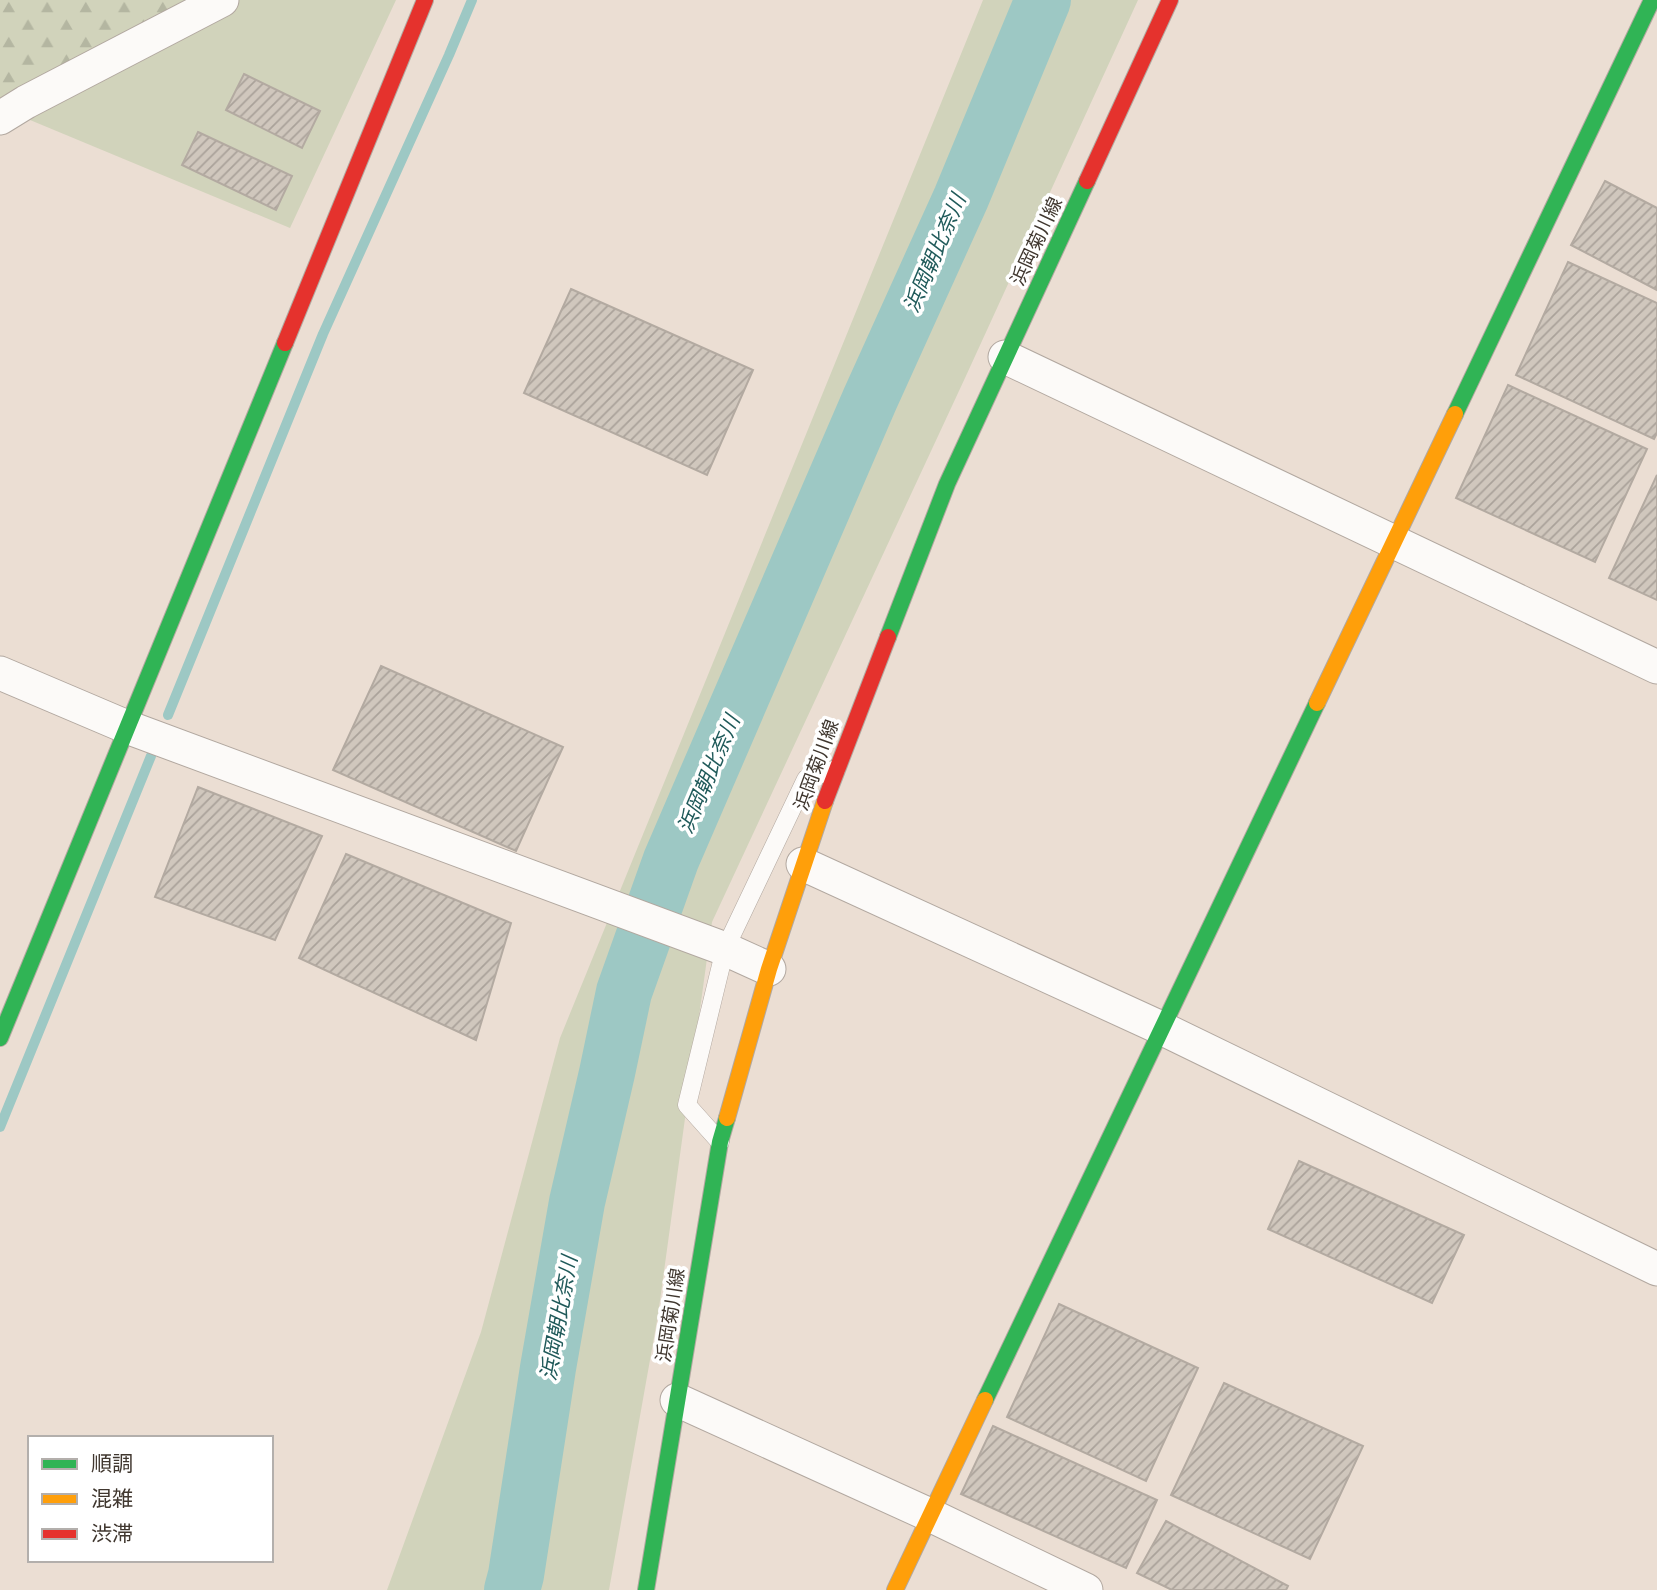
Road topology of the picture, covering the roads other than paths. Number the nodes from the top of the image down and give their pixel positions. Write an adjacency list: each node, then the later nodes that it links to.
1 (222, 0): 5 (street)
2 (425, 0): 10 (street)
3 (1170, 0): 6 (street, 浜岡菊川線)
4 (1652, 0): 7 (street)
5 (0, 118)
6 (1004, 357): 7 (street); 11 (street, 浜岡菊川線)
7 (1393, 542): 8 (street); 15 (street)
8 (1657, 667)
9 (0, 673): 10 (street)
10 (127, 727): 13 (street); 16 (street)
11 (836, 769): 12 (street, 浜岡菊川線); 13 (lane)
12 (803, 864): 14 (street, 浜岡菊川線); 15 (street)
13 (725, 949): 14 (street); 17 (lane)
14 (769, 969): 17 (street, 浜岡菊川線)
15 (1161, 1028): 18 (street); 20 (street)
16 (0, 1038)
17 (720, 1142): 19 (street, 浜岡菊川線)
18 (1657, 1269)
19 (677, 1400): 20 (street); 21 (street, 浜岡菊川線)
20 (932, 1516): 22 (street); 23 (street)
21 (646, 1590)
22 (895, 1590)
23 (1086, 1590)

